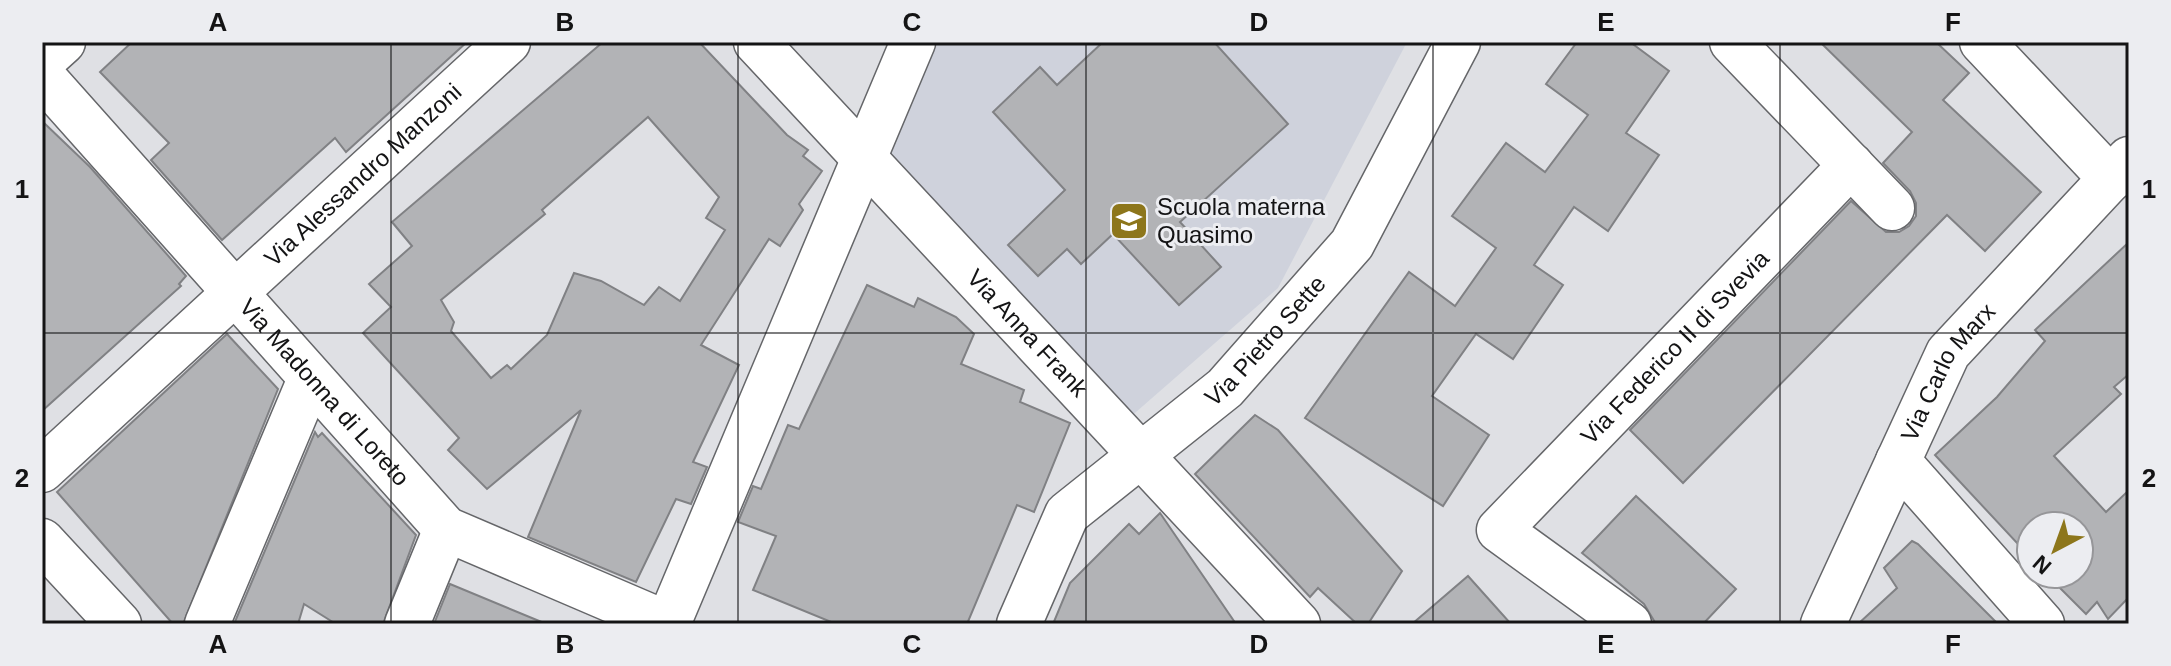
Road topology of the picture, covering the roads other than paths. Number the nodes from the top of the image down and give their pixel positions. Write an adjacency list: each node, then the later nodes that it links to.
1 (63, 42): 8 (street)
2 (508, 42): 14 (street, Via Alessandro Manzoni)
3 (756, 42): 10 (street, Via Anna Frank)
4 (913, 42): 10 (street)
5 (1458, 42): 16 (street, Via Pietro Sette)
6 (1732, 42): 11 (street)
7 (1982, 42): 12 (street)
8 (42, 61)
9 (42, 76): 14 (street, Via Madonna di Loreto)
10 (865, 157): 16 (street, Via Anna Frank); 24 (street)
11 (1851, 165): 13 (street); 27 (street, Via Federico II di Svevia)
12 (2120, 169): 17 (street, Via Carlo Marx)
13 (1892, 208)
14 (233, 291): 15 (street, Via Madonna di Loreto); 18 (street, Via Alessandro Manzoni)
15 (310, 379): 19 (street, Via Madonna di Loreto); 22 (street)
16 (1143, 456): 25 (street, Via Pietro Sette); 26 (street, Via Anna Frank)
17 (1898, 461): 28 (street, Via Carlo Marx); 29 (street)
18 (42, 470)
19 (446, 529): 23 (street); 24 (street, Via Madonna di Loreto)
20 (42, 541): 21 (street)
21 (119, 624)
22 (207, 624)
23 (407, 624)
24 (668, 624)
25 (1019, 624)
26 (1298, 624)
27 (1629, 624)
28 (1823, 624)
29 (2042, 624)

